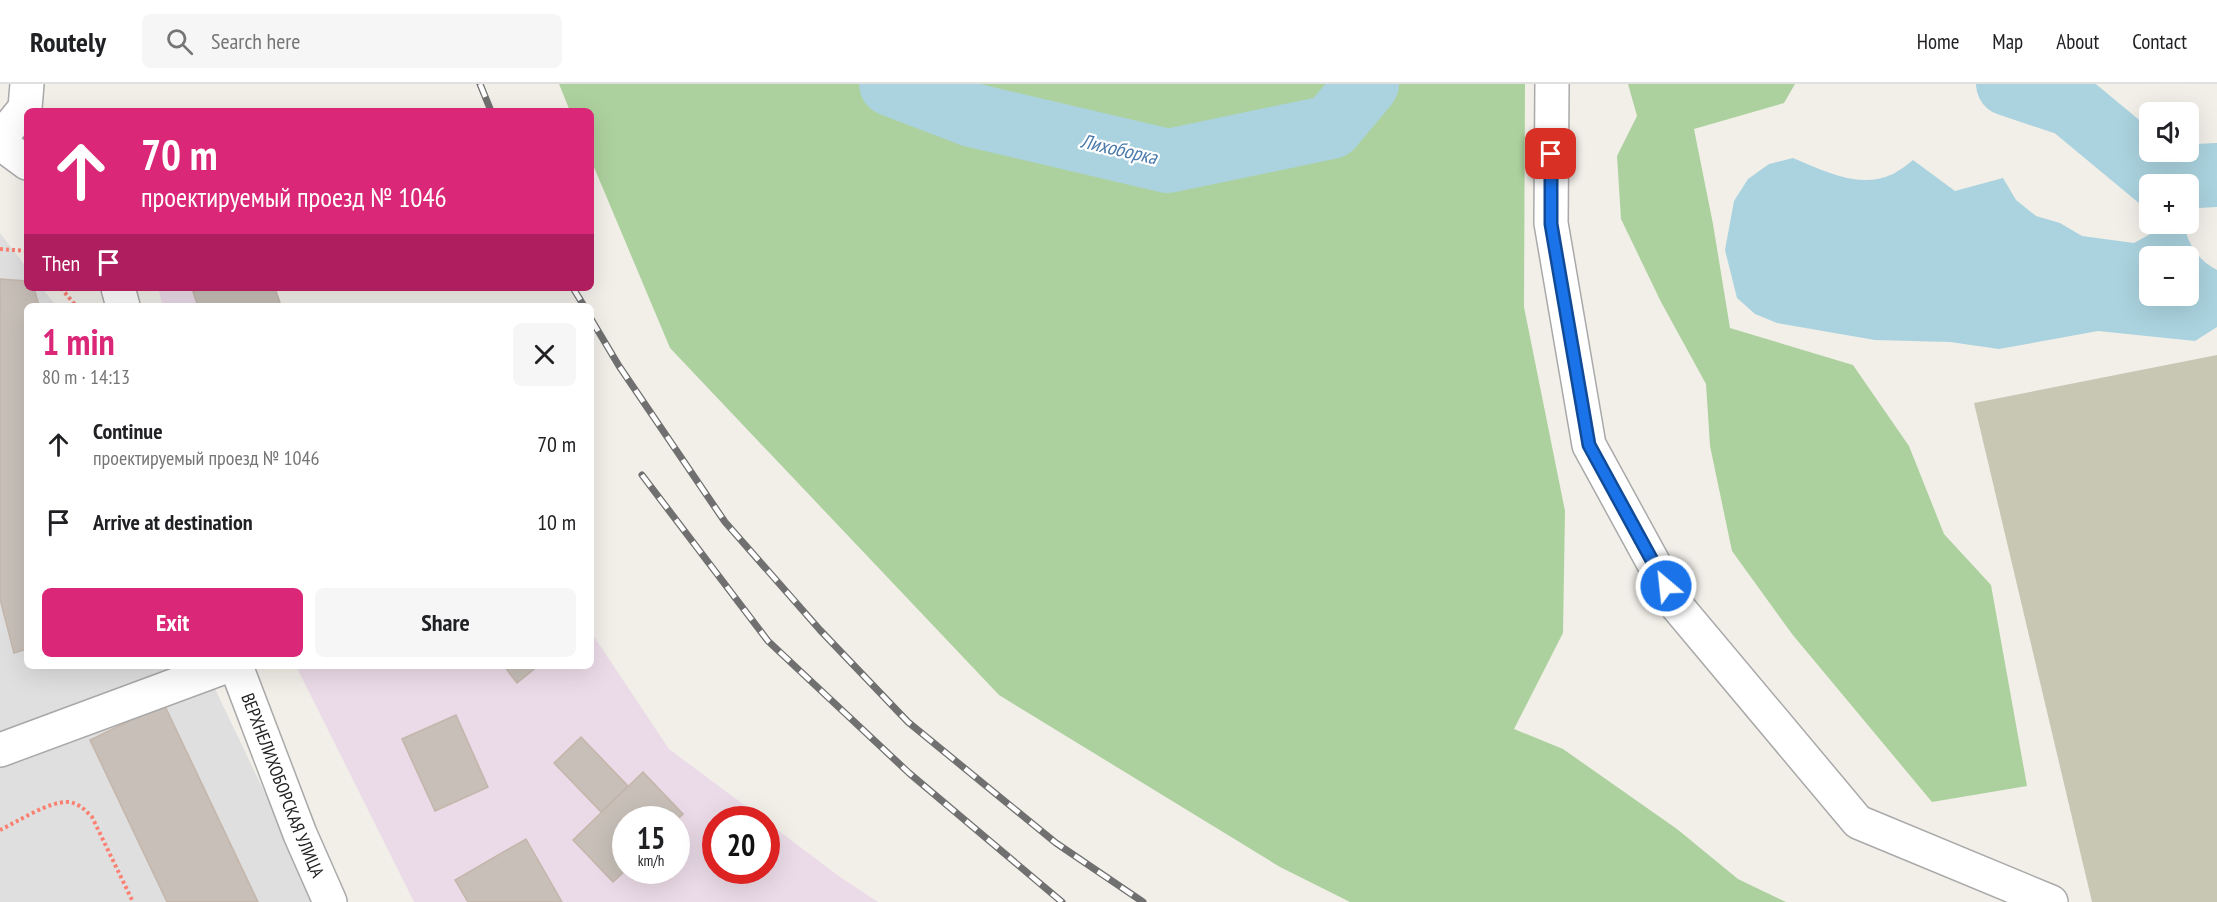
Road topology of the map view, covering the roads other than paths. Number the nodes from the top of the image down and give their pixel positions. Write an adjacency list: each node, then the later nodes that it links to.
1 (27, 84): 3 (street)
2 (1552, 84): 11 (street)
3 (25, 108)
4 (24, 109): 5 (street)
5 (0, 141): 6 (street)
6 (24, 161)
7 (219, 669): 9 (street)
8 (237, 669): 10 (street, ВЕРХНЕЛИХОБОРСКАЯ УЛИЦА)
9 (0, 750)
10 (330, 902)
11 (2051, 902)

